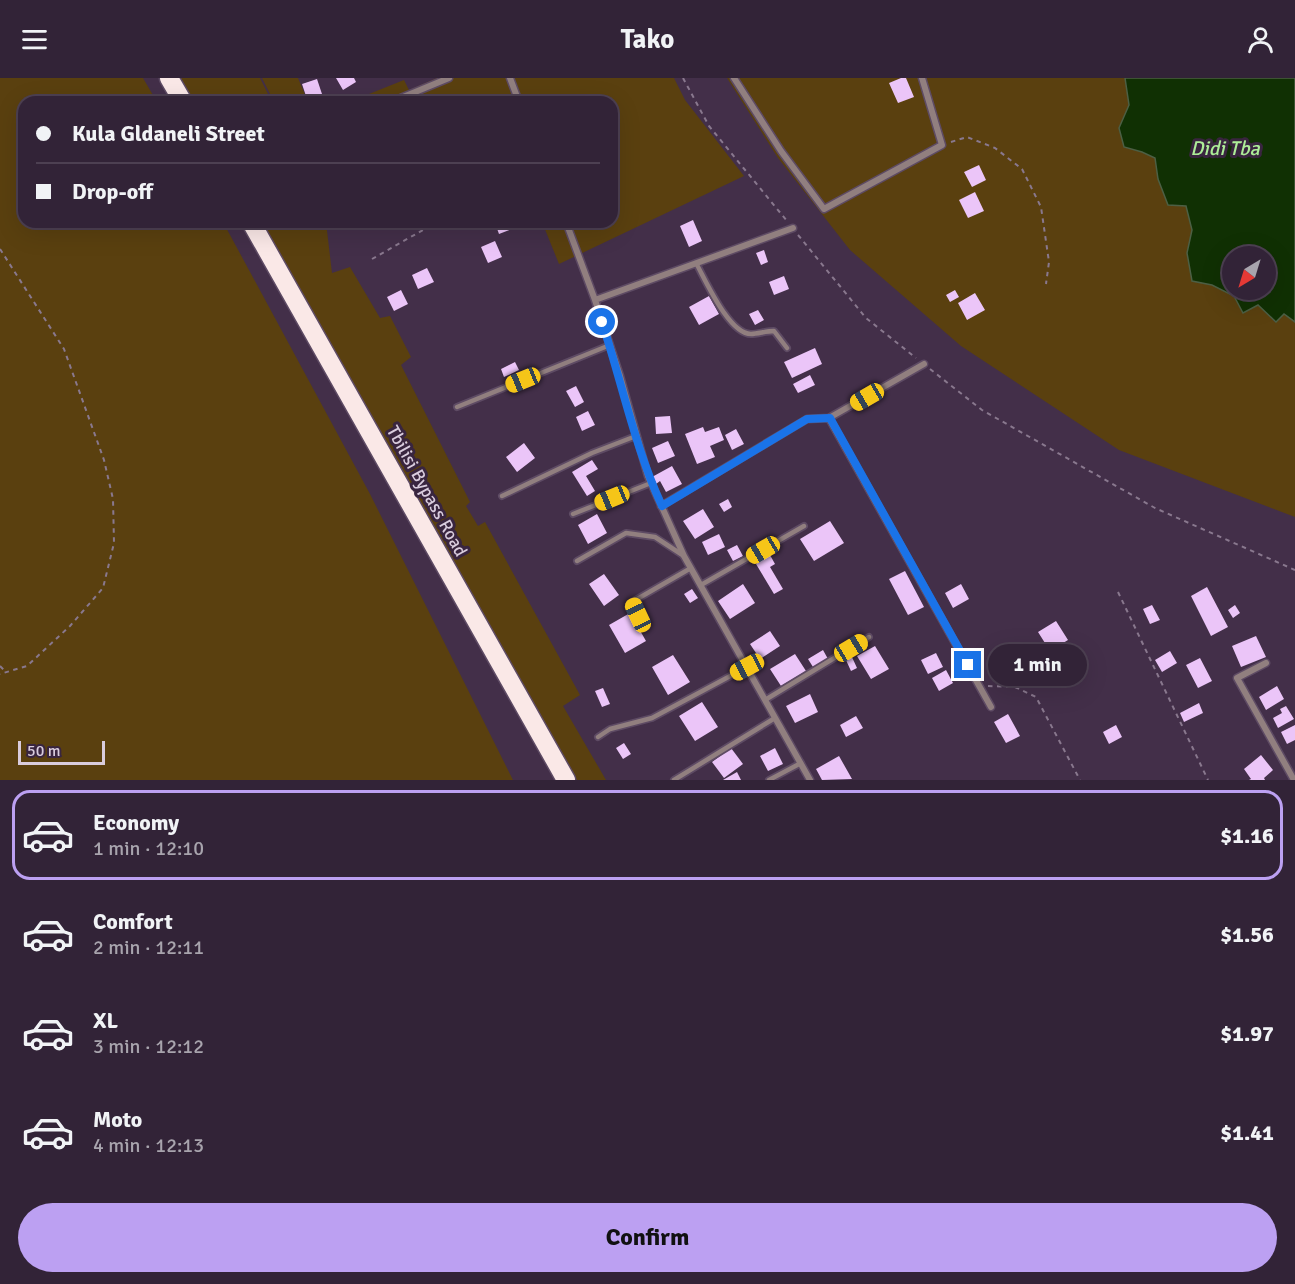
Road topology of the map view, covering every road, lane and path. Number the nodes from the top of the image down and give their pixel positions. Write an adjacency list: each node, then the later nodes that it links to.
1 (169, 78): 7 (highway)
2 (449, 78): 8 (street)
3 (510, 78): 9 (street)
4 (683, 78): 14 (path)
5 (734, 78): 10 (street)
6 (922, 78): 10 (street)
7 (180, 96)
8 (406, 96)
9 (517, 96)
10 (942, 145): 18 (path)
11 (253, 228): 50 (highway, Tbilisi Bypass Road)
12 (426, 228): 16 (path)
13 (568, 228): 19 (street)
14 (793, 228): 17 (street); 22 (path)
15 (0, 249): 42 (path)
16 (372, 259)
17 (696, 263): 19 (street); 21 (lane)
18 (1046, 284)
19 (595, 300): 20 (street)
20 (610, 345): 23 (lane); 25 (street)
21 (787, 348)
22 (924, 364): 24 (street); 34 (path)
23 (457, 407)
24 (830, 418): 28 (street); 44 (street)
25 (636, 436): 26 (street); 27 (lane)
26 (651, 483): 28 (street); 29 (lane)
27 (502, 496)
28 (662, 506): 31 (street)
29 (573, 514)
30 (804, 526): 35 (lane)
31 (684, 556): 32 (lane); 33 (street)
32 (578, 561)
33 (691, 568): 35 (street); 37 (lane)
34 (1295, 570)
35 (700, 585): 41 (street)
36 (1118, 592): 55 (path)
37 (644, 628)
38 (868, 637): 45 (lane)
39 (1266, 663): 56 (street)
40 (0, 666): 42 (path)
41 (747, 667): 45 (street); 48 (lane)
42 (6, 672): 43 (path)
43 (0, 674)
44 (979, 686): 46 (street); 54 (path)
45 (765, 700): 47 (street)
46 (991, 707)
47 (775, 718): 49 (street); 51 (lane)
48 (598, 737)
49 (801, 763): 52 (lane); 53 (street)
50 (566, 780)
51 (674, 780)
52 (769, 780)
53 (810, 780)
54 (1080, 780)
55 (1208, 780)
56 (1294, 780)

